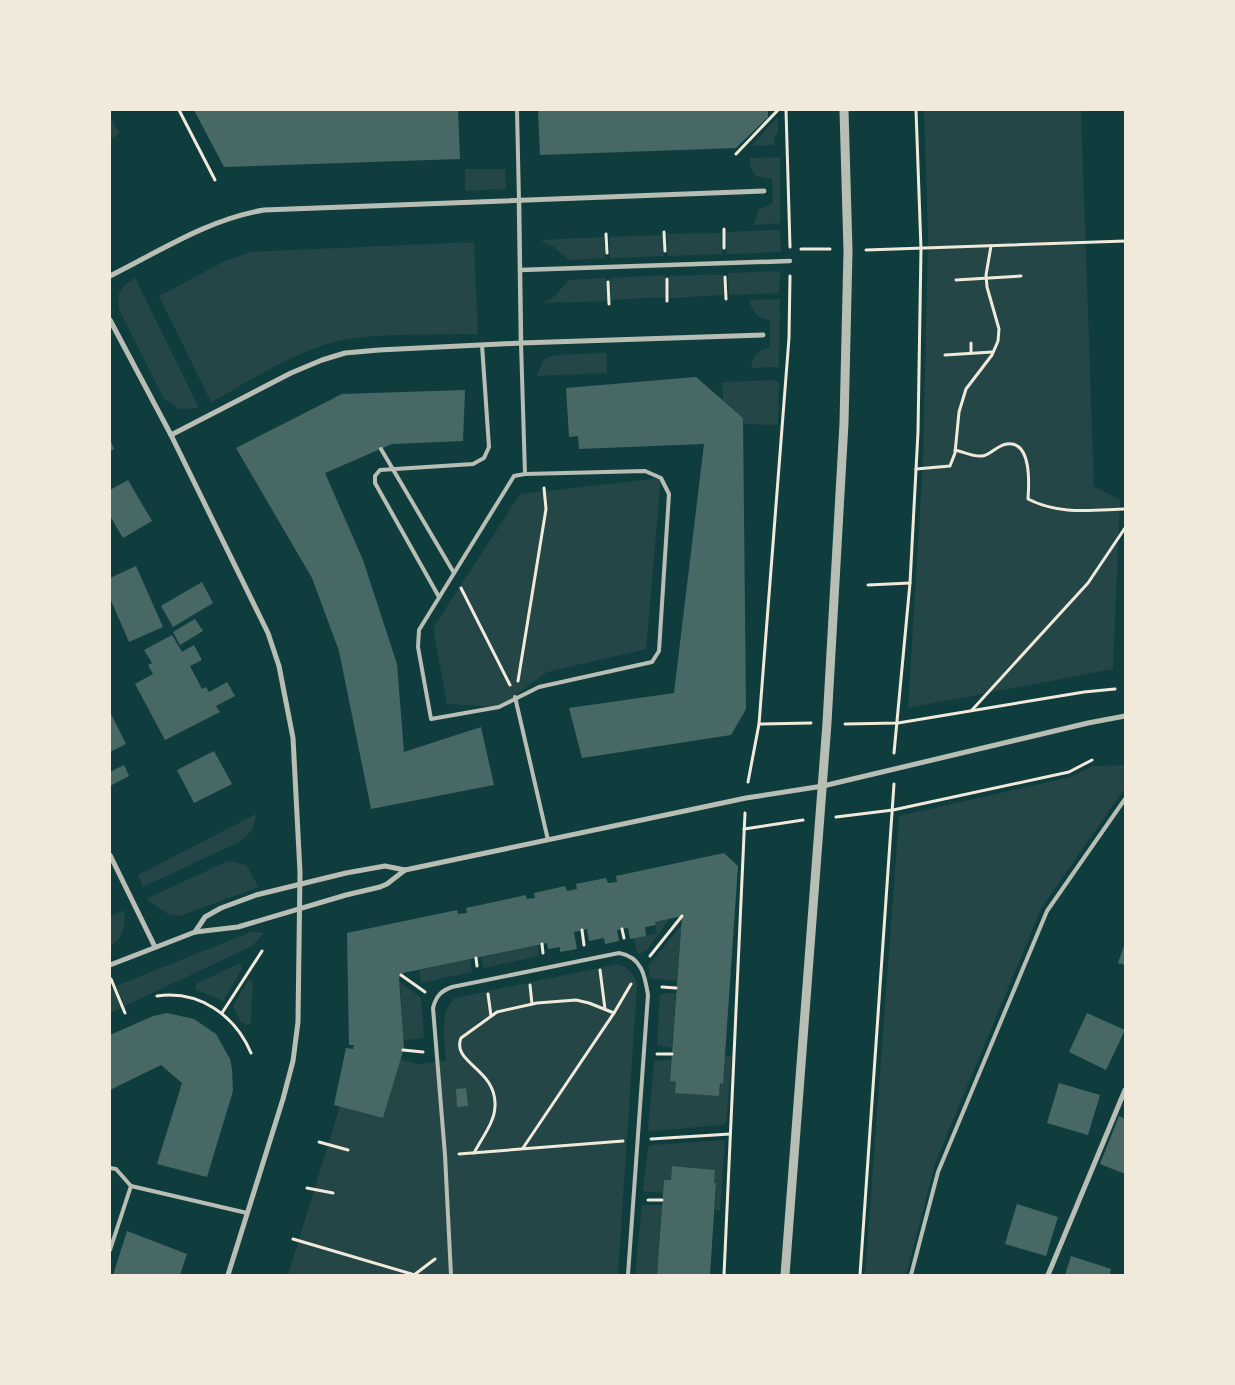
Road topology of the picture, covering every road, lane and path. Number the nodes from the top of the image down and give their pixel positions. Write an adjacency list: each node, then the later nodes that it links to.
1 (180, 110): 8 (path)
2 (517, 110): 10 (lane)
3 (778, 110): 7 (path)
4 (786, 110): 14 (path)
5 (844, 110): 55 (street)
6 (916, 110): 13 (path)
7 (736, 154)
8 (215, 180)
9 (764, 190): 10 (street)
10 (519, 201): 18 (street); 19 (street)
11 (1125, 241): 12 (path)
12 (991, 246): 13 (path); 21 (path)
13 (921, 248): 16 (path); 34 (path)
14 (790, 249): 15 (path); 17 (path)
15 (830, 249)
16 (865, 250)
17 (790, 261): 18 (street); 49 (path)
18 (520, 270): 25 (street)
19 (110, 276)
20 (1021, 276): 21 (path)
21 (986, 277): 22 (path); 28 (path)
22 (956, 280)
23 (110, 320): 31 (street)
24 (763, 335): 25 (street)
25 (521, 343): 27 (street); 36 (lane)
26 (971, 343): 29 (path)
27 (482, 345): 31 (street); 42 (lane)
28 (993, 352): 29 (path); 33 (path)
29 (971, 353): 30 (path)
30 (946, 354)
31 (171, 435): 63 (street)
32 (381, 449): 39 (lane)
33 (955, 450): 34 (path); 37 (path)
34 (916, 469): 40 (path)
35 (542, 473): 36 (lane); 44 (path); 44 (lane)
36 (525, 474): 39 (lane)
37 (1125, 509)
38 (1125, 528): 45 (path)
39 (454, 573): 42 (lane); 44 (path)
40 (910, 584): 41 (path); 48 (path)
41 (868, 585)
42 (439, 597): 44 (lane)
43 (1115, 689): 45 (path)
44 (516, 697): 60 (lane)
45 (972, 711): 48 (path)
46 (1125, 716): 55 (street)
47 (795, 723): 49 (path)
48 (898, 723): 50 (path); 51 (path)
49 (759, 724): 53 (path)
50 (842, 724)
51 (894, 748)
52 (1092, 760): 57 (path)
53 (751, 770)
54 (894, 784): 57 (path)
55 (822, 786): 60 (street); 104 (street)
56 (1125, 799): 106 (lane)
57 (894, 810): 58 (path); 105 (path)
58 (831, 818)
59 (783, 822): 84 (path)
60 (548, 840): 62 (street)
61 (110, 855): 67 (street)
62 (405, 870): 63 (street); 64 (street)
63 (300, 883): 64 (street); 66 (street)
64 (300, 908): 66 (street); 95 (street)
65 (682, 916): 71 (path)
66 (195, 932): 67 (street)
67 (155, 946): 70 (street)
68 (262, 950): 80 (path)
69 (598, 958): 71 (lane); 74 (lane); 77 (path)
70 (110, 965)
71 (641, 968): 79 (path); 85 (lane)
72 (401, 975): 76 (path)
73 (110, 978): 78 (path)
74 (486, 980): 76 (lane); 81 (path)
75 (157, 996): 80 (path)
76 (435, 999): 90 (lane)
77 (605, 1009): 79 (path); 81 (path)
78 (125, 1013)
79 (614, 1013): 87 (path)
80 (222, 1014): 82 (path)
81 (491, 1016): 89 (path)
82 (251, 1053)
83 (1125, 1090): 107 (street)
84 (730, 1134): 85 (path); 103 (path)
85 (638, 1139): 87 (path); 102 (lane)
86 (319, 1142): 88 (path)
87 (522, 1149): 89 (path)
88 (348, 1150)
89 (474, 1153): 90 (path)
90 (445, 1155): 97 (lane)
91 (110, 1168): 92 (lane)
92 (131, 1186): 95 (lane); 98 (lane)
93 (307, 1188): 94 (path)
94 (333, 1194)
95 (247, 1213): 99 (street)
96 (293, 1239): 100 (path)
97 (449, 1248): 100 (path); 101 (lane)
98 (110, 1250)
99 (228, 1275)
100 (414, 1275)
101 (451, 1275)
102 (628, 1275)
103 (724, 1275)
104 (785, 1275)
105 (860, 1275)
106 (911, 1275)
107 (1048, 1275)

